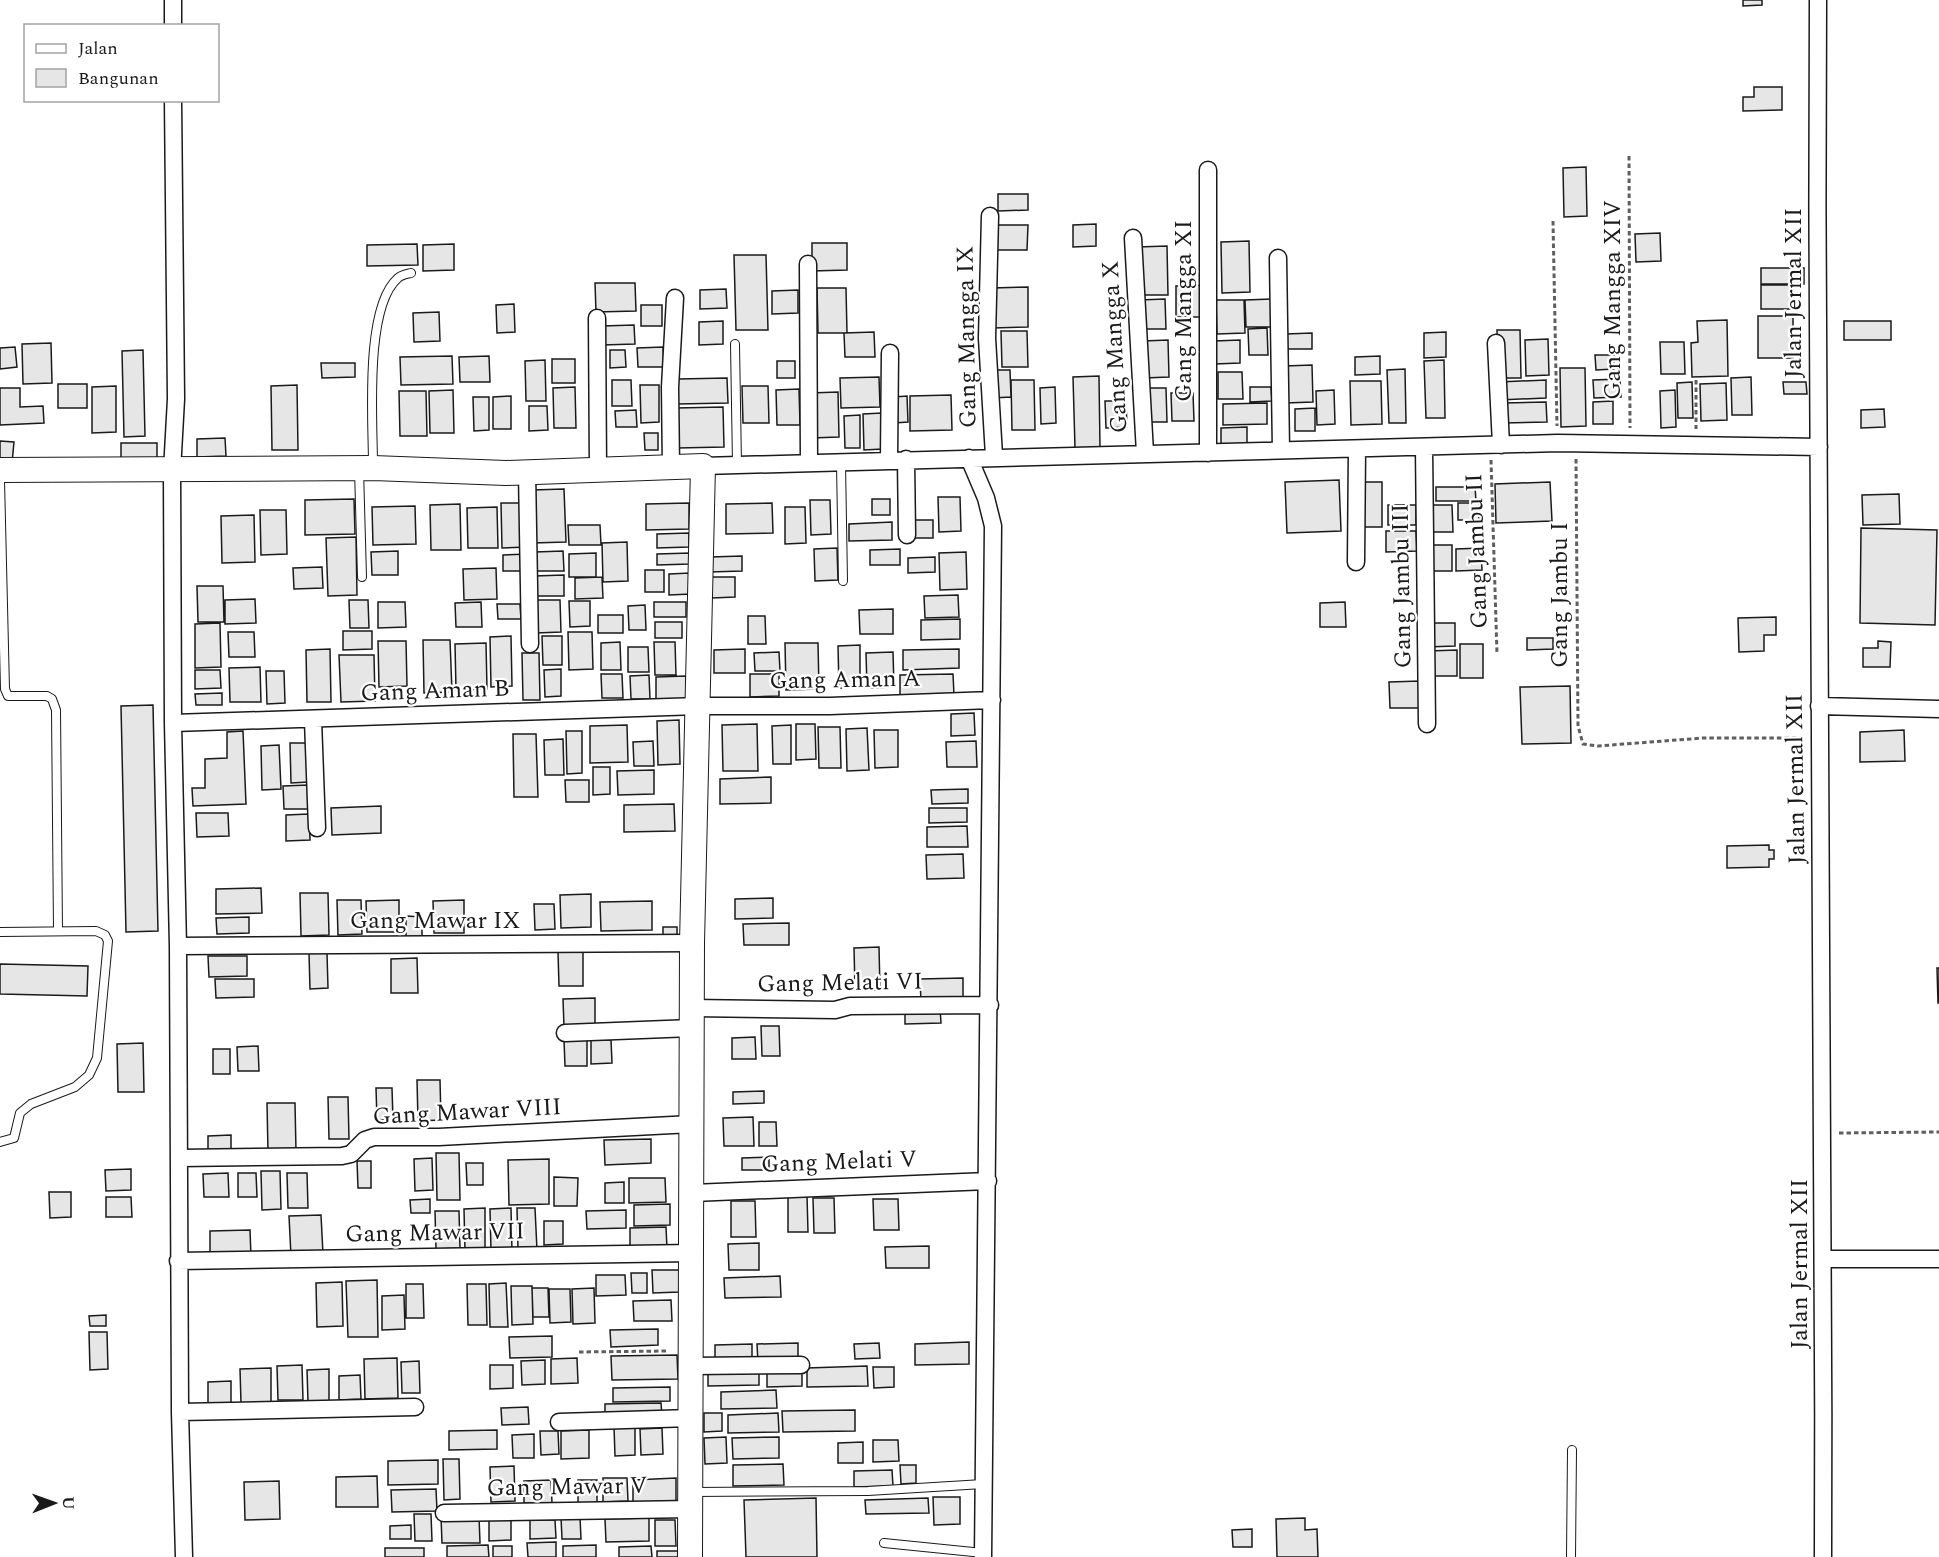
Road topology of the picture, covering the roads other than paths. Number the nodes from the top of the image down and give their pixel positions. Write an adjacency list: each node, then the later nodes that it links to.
1 (173, 0): 3 (street)
2 (1818, 0): 18 (street, Jalan Jermal XII)
3 (173, 24)
4 (173, 102): 34 (street)
5 (1208, 170): 22 (street, Gang Mangga XI)
6 (990, 216): 23 (street, Gang Mangga IX)
7 (1133, 238): 21 (street, Gang Mangga X)
8 (1278, 258): 20 (street)
9 (808, 264): 26 (street)
10 (411, 273): 31 (lane)
11 (675, 298): 30 (street)
12 (597, 318): 33 (street)
13 (1496, 343): 16 (street)
14 (735, 344): 28 (lane)
15 (890, 353): 25 (street)
16 (1495, 446): 17 (street); 18 (street)
17 (1424, 447): 19 (street); 50 (street, Gang Jambu III)
18 (1819, 447): 46 (street, Jalan Jermal XII)
19 (1357, 449): 20 (street); 38 (street)
20 (1281, 450): 22 (street)
21 (1144, 453): 22 (street); 23 (street)
22 (1209, 453)
23 (994, 456): 24 (street)
24 (969, 458): 25 (street); 44 (street)
25 (898, 459): 27 (street); 37 (street)
26 (810, 462): 27 (street); 28 (street)
27 (841, 463): 40 (lane)
28 (737, 465): 29 (street)
29 (704, 466): 30 (street); 45 (street)
30 (671, 467): 33 (street)
31 (366, 468): 34 (street); 35 (street); 39 (lane)
32 (0, 470): 34 (street)
33 (598, 470): 35 (street)
34 (172, 471): 49 (street)
35 (528, 472): 42 (street)
36 (0, 480): 41 (lane)
37 (907, 535)
38 (1356, 562)
39 (362, 577)
40 (843, 581)
41 (2, 636): 43 (lane)
42 (531, 644)
43 (3, 689): 52 (lane)
44 (992, 700): 45 (street, Gang Aman A); 56 (street)
45 (699, 706): 48 (street, Gang Aman B); 54 (street)
46 (1819, 706): 47 (street); 65 (street, Jalan Jermal XII)
47 (1939, 709)
48 (313, 720): 49 (street, Gang Aman B); 51 (street)
49 (173, 723): 55 (street)
50 (1427, 724)
51 (317, 828)
52 (58, 931): 53 (lane); 60 (lane)
53 (0, 932)
54 (692, 943): 55 (street, Gang Mawar IX); 57 (street)
55 (178, 946): 61 (street)
56 (990, 1005): 57 (street, Gang Melati VI); 62 (street)
57 (692, 1018): 58 (street, Gang Melati VI); 59 (street)
58 (565, 1033)
59 (692, 1124): 61 (street, Gang Mawar VIII); 63 (street)
60 (0, 1142)
61 (180, 1158): 67 (street)
62 (988, 1181): 63 (street, Gang Melati V); 75 (street)
63 (693, 1193): 64 (street)
64 (693, 1252): 67 (street, Gang Mawar VII); 68 (street)
65 (1824, 1259): 66 (street); 83 (street, Jalan Jermal XII)
66 (1939, 1259)
67 (178, 1261): 71 (street)
68 (692, 1358): 69 (street); 72 (street)
69 (801, 1365)
70 (415, 1407): 71 (street)
71 (180, 1412): 80 (street)
72 (692, 1418): 73 (street); 76 (street)
73 (559, 1422)
74 (1572, 1450): 82 (lane)
75 (983, 1484): 76 (lane); 79 (street)
76 (691, 1500): 77 (street, Gang Mawar V); 81 (street)
77 (444, 1513)
78 (884, 1543): 79 (lane)
79 (983, 1555)
80 (184, 1557)
81 (690, 1557)
82 (1571, 1557)
83 (1823, 1557)

